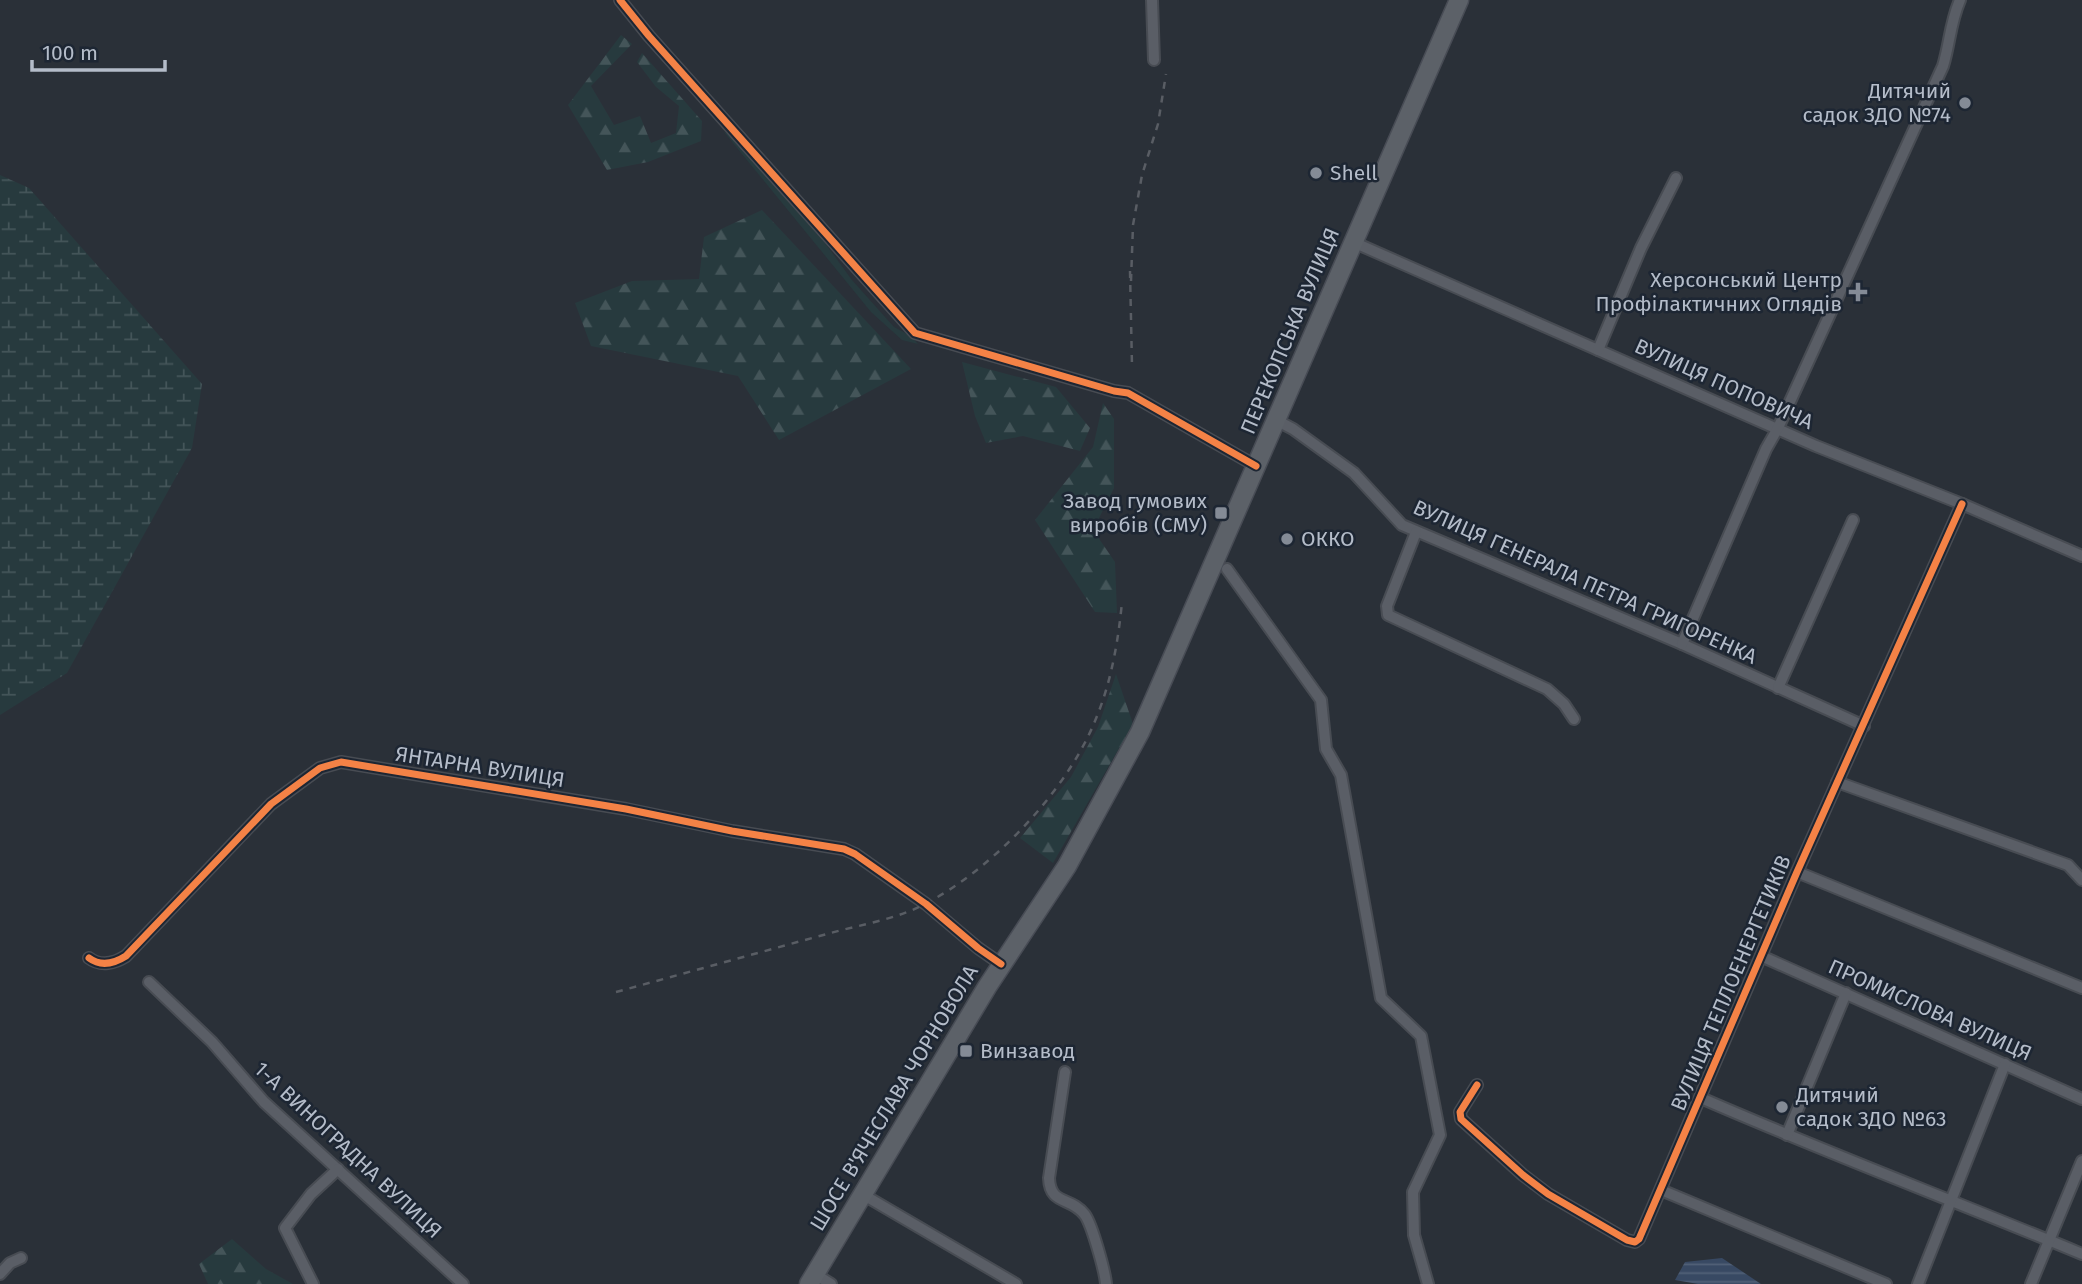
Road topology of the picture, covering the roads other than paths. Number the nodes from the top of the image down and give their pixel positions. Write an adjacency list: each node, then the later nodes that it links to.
1 (620, 0): 11 (street)
2 (1152, 0): 5 (street)
3 (1459, 0): 7 (main road, ПЕРЕКОПСЬКА ВУЛИЦЯ)
4 (1960, 0): 10 (street)
5 (1154, 60)
6 (1675, 178): 8 (street)
7 (1353, 242): 8 (street, ВУЛИЦЯ ПОПОВИЧА); 9 (main road, ПЕРЕКОПСЬКА ВУЛИЦЯ)
8 (1598, 350): 10 (street, ВУЛИЦЯ ПОПОВИЧА)
9 (1276, 420): 11 (main road, ПЕРЕКОПСЬКА ВУЛИЦЯ); 14 (street, ВУЛИЦЯ ГЕНЕРАЛА ПЕТРА ГРИГОРЕНКА)
10 (1778, 428): 12 (street, ВУЛИЦЯ ПОПОВИЧА); 17 (street)
11 (1256, 466): 22 (main road, ПЕРЕКОПСЬКА ВУЛИЦЯ)
12 (1962, 504): 15 (street, ВУЛИЦЯ ПОПОВИЧА); 20 (street, ВУЛИЦЯ ТЕПЛОЕНЕРГЕТИКІВ)
13 (1853, 520): 18 (street)
14 (1416, 532): 17 (street, ВУЛИЦЯ ГЕНЕРАЛА ПЕТРА ГРИГОРЕНКА); 19 (street)
15 (2082, 556)
16 (1227, 569): 52 (street)
17 (1682, 644): 18 (street, ВУЛИЦЯ ГЕНЕРАЛА ПЕТРА ГРИГОРЕНКА)
18 (1778, 688): 20 (street, ВУЛИЦЯ ГЕНЕРАЛА ПЕТРА ГРИГОРЕНКА)
19 (1574, 719)
20 (1864, 726): 21 (street, ВУЛИЦЯ ТЕПЛОЕНЕРГЕТИКІВ)
21 (1838, 782): 23 (street, ВУЛИЦЯ ТЕПЛОЕНЕРГЕТИКІВ); 24 (street)
22 (1087, 830): 27 (main road, ШОСЕ В'ЯЧЕСЛАВА ЧОРНОВОЛА)
23 (1797, 872): 25 (street, ВУЛИЦЯ ТЕПЛОЕНЕРГЕТИКІВ); 29 (street)
24 (2082, 880)
25 (1762, 956): 30 (street, ПРОМИСЛОВА ВУЛИЦЯ); 34 (street, ВУЛИЦЯ ТЕПЛОЕНЕРГЕТИКІВ)
26 (89, 958): 27 (street, ЯНТАРНА ВУЛИЦЯ)
27 (1001, 964): 40 (main road, ШОСЕ В'ЯЧЕСЛАВА ЧОРНОВОЛА)
28 (149, 982): 38 (street, 1-А ВИНОГРАДНА ВУЛИЦЯ)
29 (2082, 988)
30 (1846, 993): 31 (street, ПРОМИСЛОВА ВУЛИЦЯ); 36 (street)
31 (2005, 1064): 35 (street, ПРОМИСЛОВА ВУЛИЦЯ); 41 (street)
32 (1065, 1072): 51 (street)
33 (1477, 1085): 39 (street, ВУЛИЦЯ ТЕПЛОЕНЕРГЕТИКІВ)
34 (1701, 1098): 36 (street); 39 (street, ВУЛИЦЯ ТЕПЛОЕНЕРГЕТИКІВ)
35 (2082, 1099)
36 (1787, 1135): 41 (street)
37 (2082, 1161): 42 (street)
38 (338, 1169): 47 (street); 48 (street, 1-А ВИНОГРАДНА ВУЛИЦЯ)
39 (1661, 1190): 53 (street)
40 (862, 1194): 46 (main road, ШОСЕ В'ЯЧЕСЛАВА ЧОРНОВОЛА); 50 (street)
41 (1952, 1200): 42 (street); 54 (street)
42 (2049, 1241): 43 (street); 55 (street)
43 (2082, 1254)
44 (21, 1258): 45 (street)
45 (0, 1274)
46 (812, 1279): 49 (street)
47 (313, 1284)
48 (463, 1284)
49 (831, 1284)
50 (1016, 1284)
51 (1106, 1284)
52 (1428, 1284)
53 (1886, 1284)
54 (1918, 1284)
55 (2031, 1284)

